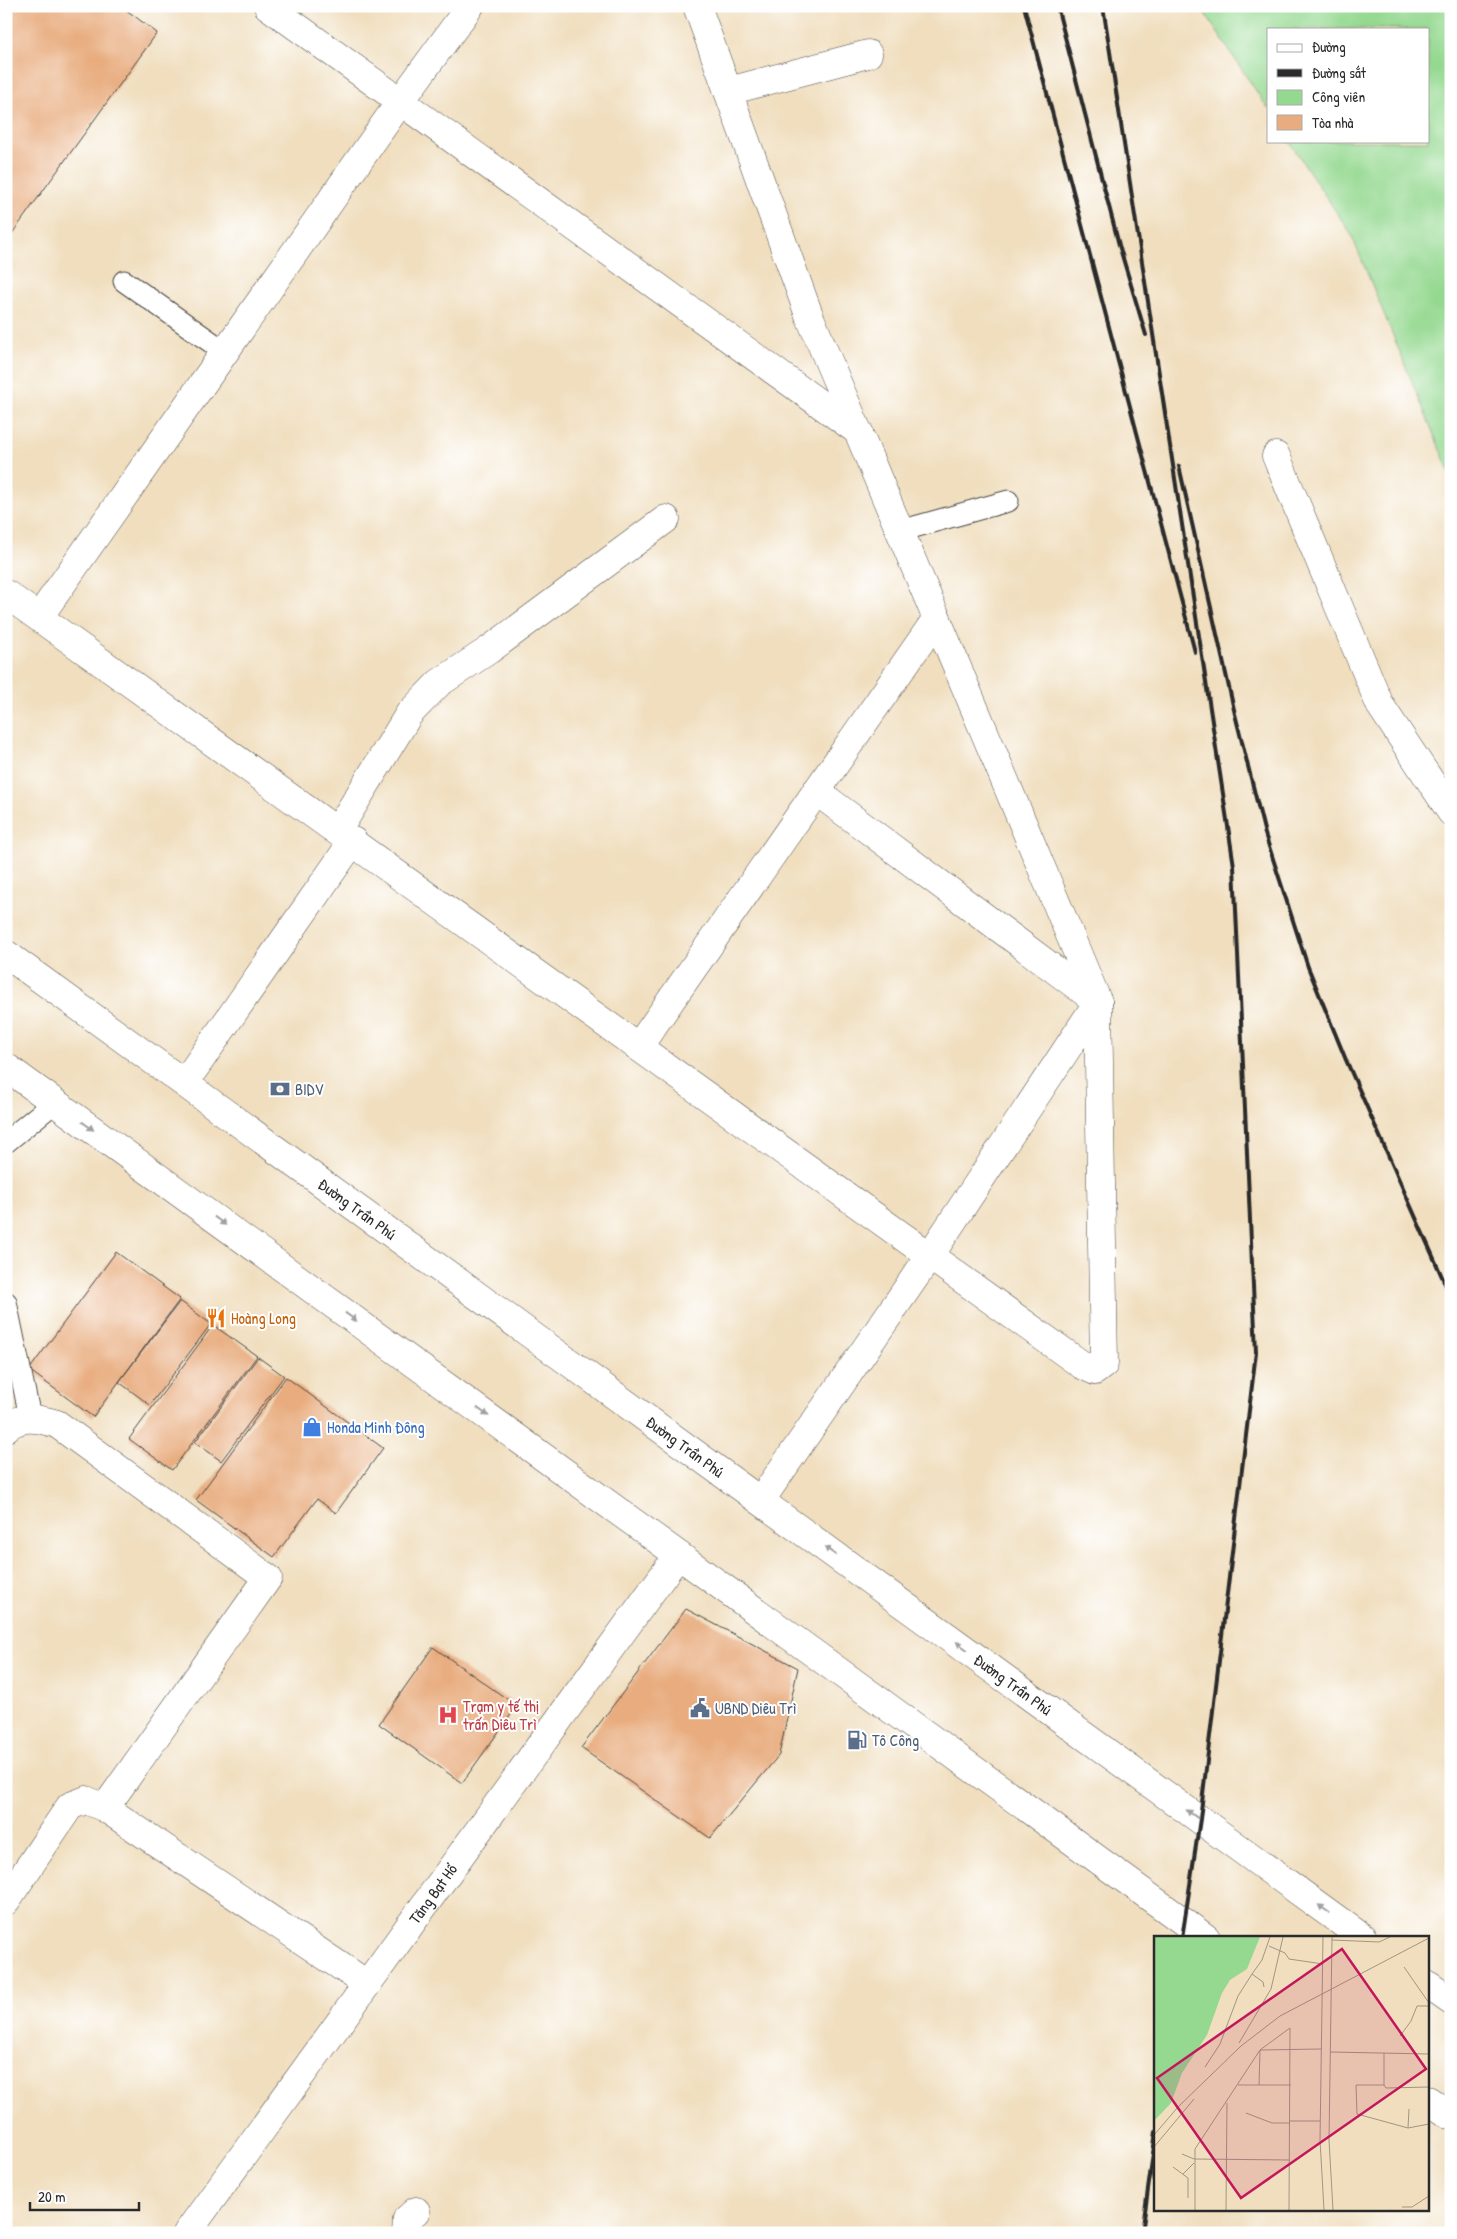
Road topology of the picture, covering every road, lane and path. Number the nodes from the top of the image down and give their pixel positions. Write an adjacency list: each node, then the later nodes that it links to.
1 (268, 6): 6 (main road)
2 (470, 6): 6 (main road)
3 (697, 6): 5 (main road)
4 (868, 54): 5 (main road)
5 (729, 91): 9 (main road)
6 (400, 102): 8 (main road); 9 (main road)
7 (124, 281): 8 (lane)
8 (225, 352): 15 (main road)
9 (858, 432): 13 (main road)
10 (1276, 456): 18 (main road)
11 (1008, 501): 13 (lane)
12 (666, 519): 19 (main road)
13 (900, 531): 16 (main road)
14 (6, 594): 15 (main road)
15 (39, 617): 19 (main road)
16 (937, 618): 17 (main road); 21 (main road)
17 (816, 792): 21 (main road); 22 (main road)
18 (1451, 812)
19 (345, 836): 22 (main road); 24 (main road)
20 (6, 954): 24 (main road, Đường Trần Phú)
21 (1098, 1002): 27 (main road); 27 (main road)
22 (639, 1046): 27 (main road)
23 (6, 1067): 25 (main road)
24 (185, 1082): 30 (main road, Đường Trần Phú)
25 (55, 1102): 26 (lane); 31 (main road, one-way to 31)
26 (6, 1142)
27 (930, 1254): 30 (main road)
28 (6, 1302): 29 (lane)
29 (18, 1422): 32 (main road)
30 (761, 1500): 35 (main road, Đường Trần Phú, one-way to 30)
31 (678, 1555): 34 (main road); 36 (main road, Tăng Bạt Hổ)
32 (105, 1808): 33 (main road); 36 (main road)
33 (6, 1901)
34 (1203, 1936)
35 (1360, 1936)
36 (367, 1984): 39 (main road, Tăng Bạt Hổ)
37 (1430, 2101): 38 (main road)
38 (1451, 2116)
39 (187, 2233)

